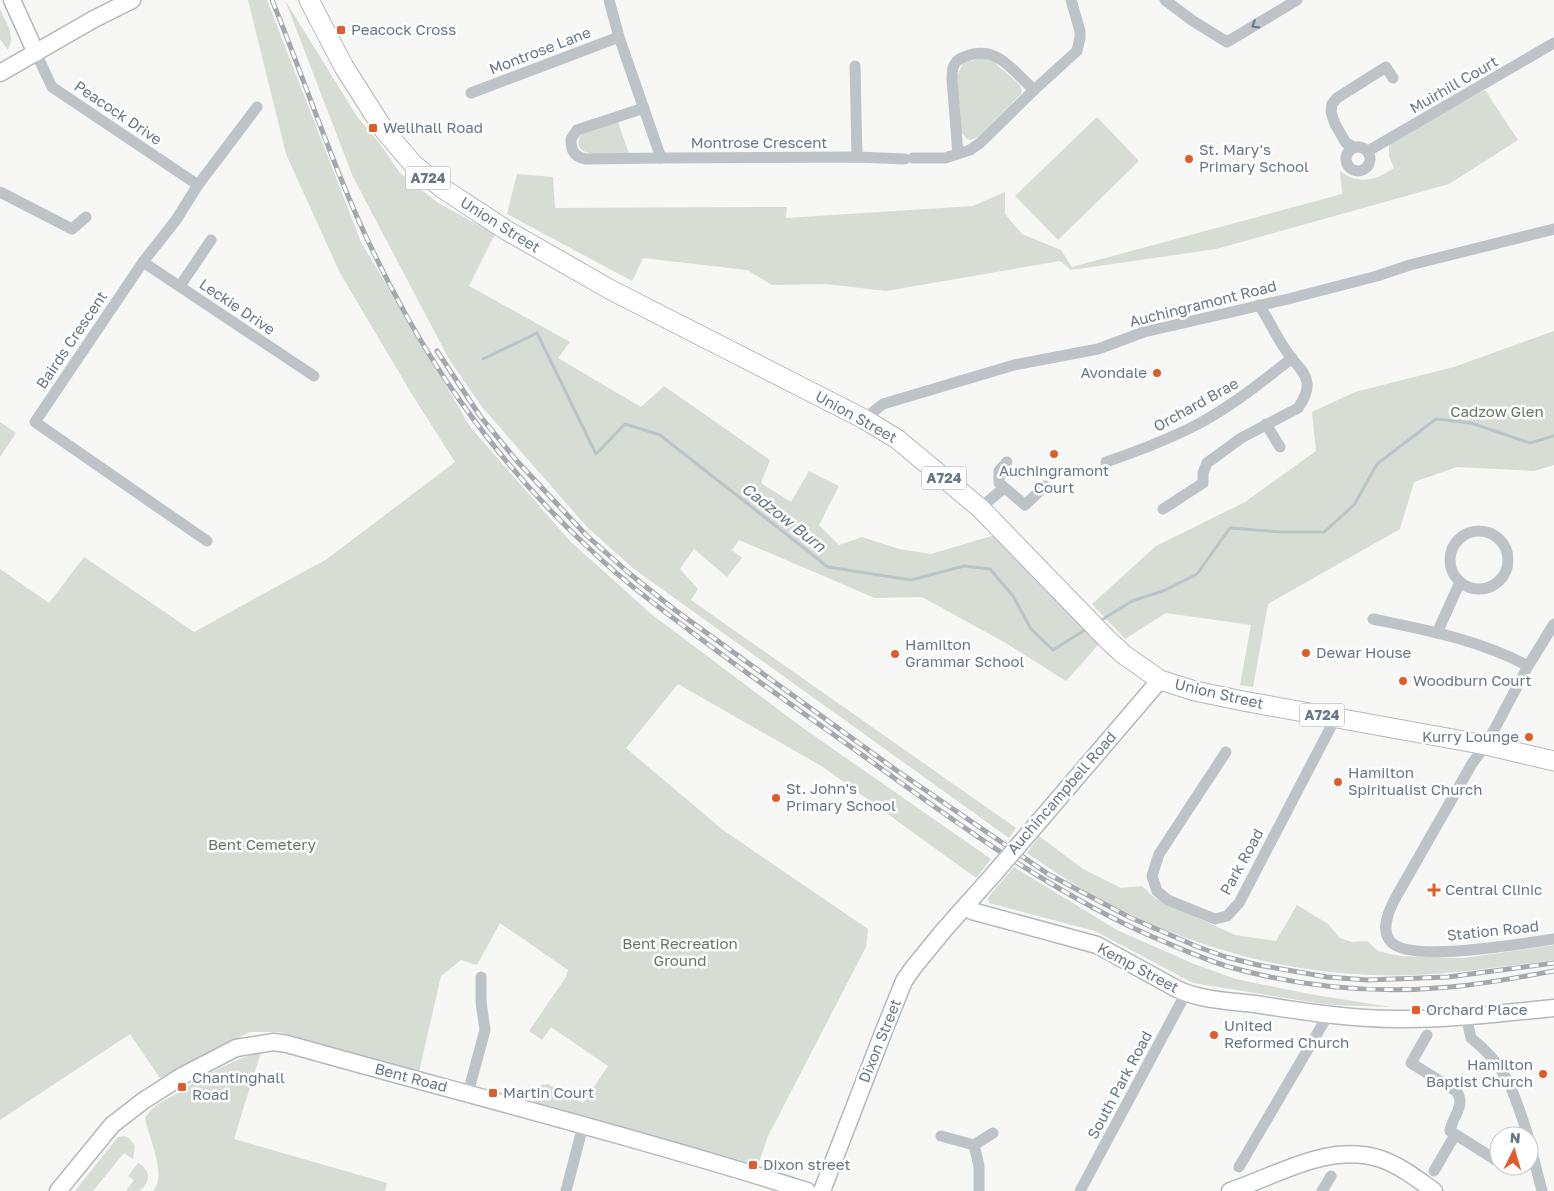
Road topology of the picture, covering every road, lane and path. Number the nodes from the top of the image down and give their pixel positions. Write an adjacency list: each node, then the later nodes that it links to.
1 (12, 0): 10 (street)
2 (132, 0): 10 (street)
3 (309, 0): 33 (main road, Union Street / A724)
4 (609, 0): 8 (street)
5 (1071, 0): 14 (street, Montrose Crescent)
6 (1165, 0): 7 (street, one-way to 6)
7 (1297, 0)
8 (619, 37): 15 (street, Montrose Lane); 17 (street)
9 (1554, 43): 19 (street, Muirhill Court)
10 (36, 54): 12 (street); 23 (street, Peacock Drive)
11 (855, 66): 21 (street)
12 (0, 73)
13 (1392, 78): 18 (street)
14 (1034, 90): 20 (street, Montrose Crescent); 20 (street)
15 (471, 93)
16 (257, 107): 23 (street, Bairds Crescent)
17 (644, 108): 22 (street); 22 (street, Montrose Crescent)
18 (1354, 147): 19 (street); 19 (street)
19 (1368, 152)
20 (958, 154): 21 (street, Montrose Crescent)
21 (857, 157): 22 (street, Montrose Crescent)
22 (661, 158)
23 (198, 186): 28 (street, Bairds Crescent)
24 (0, 192): 25 (street)
25 (86, 217)
26 (1554, 229): 30 (street, Auchingramont Road)
27 (211, 240): 29 (street)
28 (143, 262): 29 (street, Leckie Drive); 42 (street, Bairds Crescent)
29 (180, 286): 32 (street, Leckie Drive)
30 (1259, 305): 31 (street); 33 (street, Auchingramont Road)
31 (1292, 358): 34 (street); 37 (street, Orchard Brae)
32 (314, 376)
33 (864, 419): 40 (main road, Union Street / A724)
34 (1266, 424): 35 (street); 41 (street)
35 (1280, 447)
36 (1007, 462): 39 (street)
37 (1106, 462)
38 (1045, 486): 39 (street)
39 (1004, 488): 40 (street)
40 (980, 508): 48 (main road, Union Street / A724)
41 (1164, 509)
42 (207, 541)
43 (1460, 582): 43 (street); 46 (street)
44 (1373, 619): 46 (street)
45 (1554, 624): 47 (street)
46 (1437, 632): 47 (street)
47 (1528, 666): 50 (street)
48 (1160, 680): 49 (main road, Union Street / A724); 53 (street, Auchincampbell Road, bridge)
49 (1336, 717): 50 (main road, Union Street / A724); 51 (street, Park Road)
50 (1486, 745): 52 (main road, A724); 54 (street, Station Road)
51 (1226, 752)
52 (1554, 761)
53 (965, 907): 56 (street, Kemp Street); 76 (street, Dixon Street)
54 (1554, 939)
55 (481, 977): 61 (street)
56 (1186, 993): 58 (street, Kemp Street); 78 (street, South Park Road)
57 (1553, 1012): 59 (street, Kemp Street)
58 (1328, 1015): 59 (street, Kemp Street); 69 (street)
59 (1466, 1016): 63 (street)
60 (1427, 1035): 65 (street)
61 (468, 1093): 62 (street, Bent Road); 73 (street, Bent Road)
62 (583, 1126): 74 (street); 75 (street, Bent Road)
63 (1525, 1126)
64 (993, 1133): 67 (street)
65 (1456, 1135): 68 (street); 70 (street)
66 (941, 1136): 67 (street)
67 (974, 1144): 77 (street)
68 (1489, 1156)
69 (1239, 1167)
70 (1434, 1171)
71 (1331, 1176): 80 (street)
72 (1537, 1176): 82 (street)
73 (58, 1191)
74 (566, 1191)
75 (807, 1191)
76 (822, 1191)
77 (979, 1191)
78 (1080, 1191)
79 (1230, 1191): 81 (street)
80 (1322, 1191)
81 (1434, 1191)
82 (1542, 1191)

